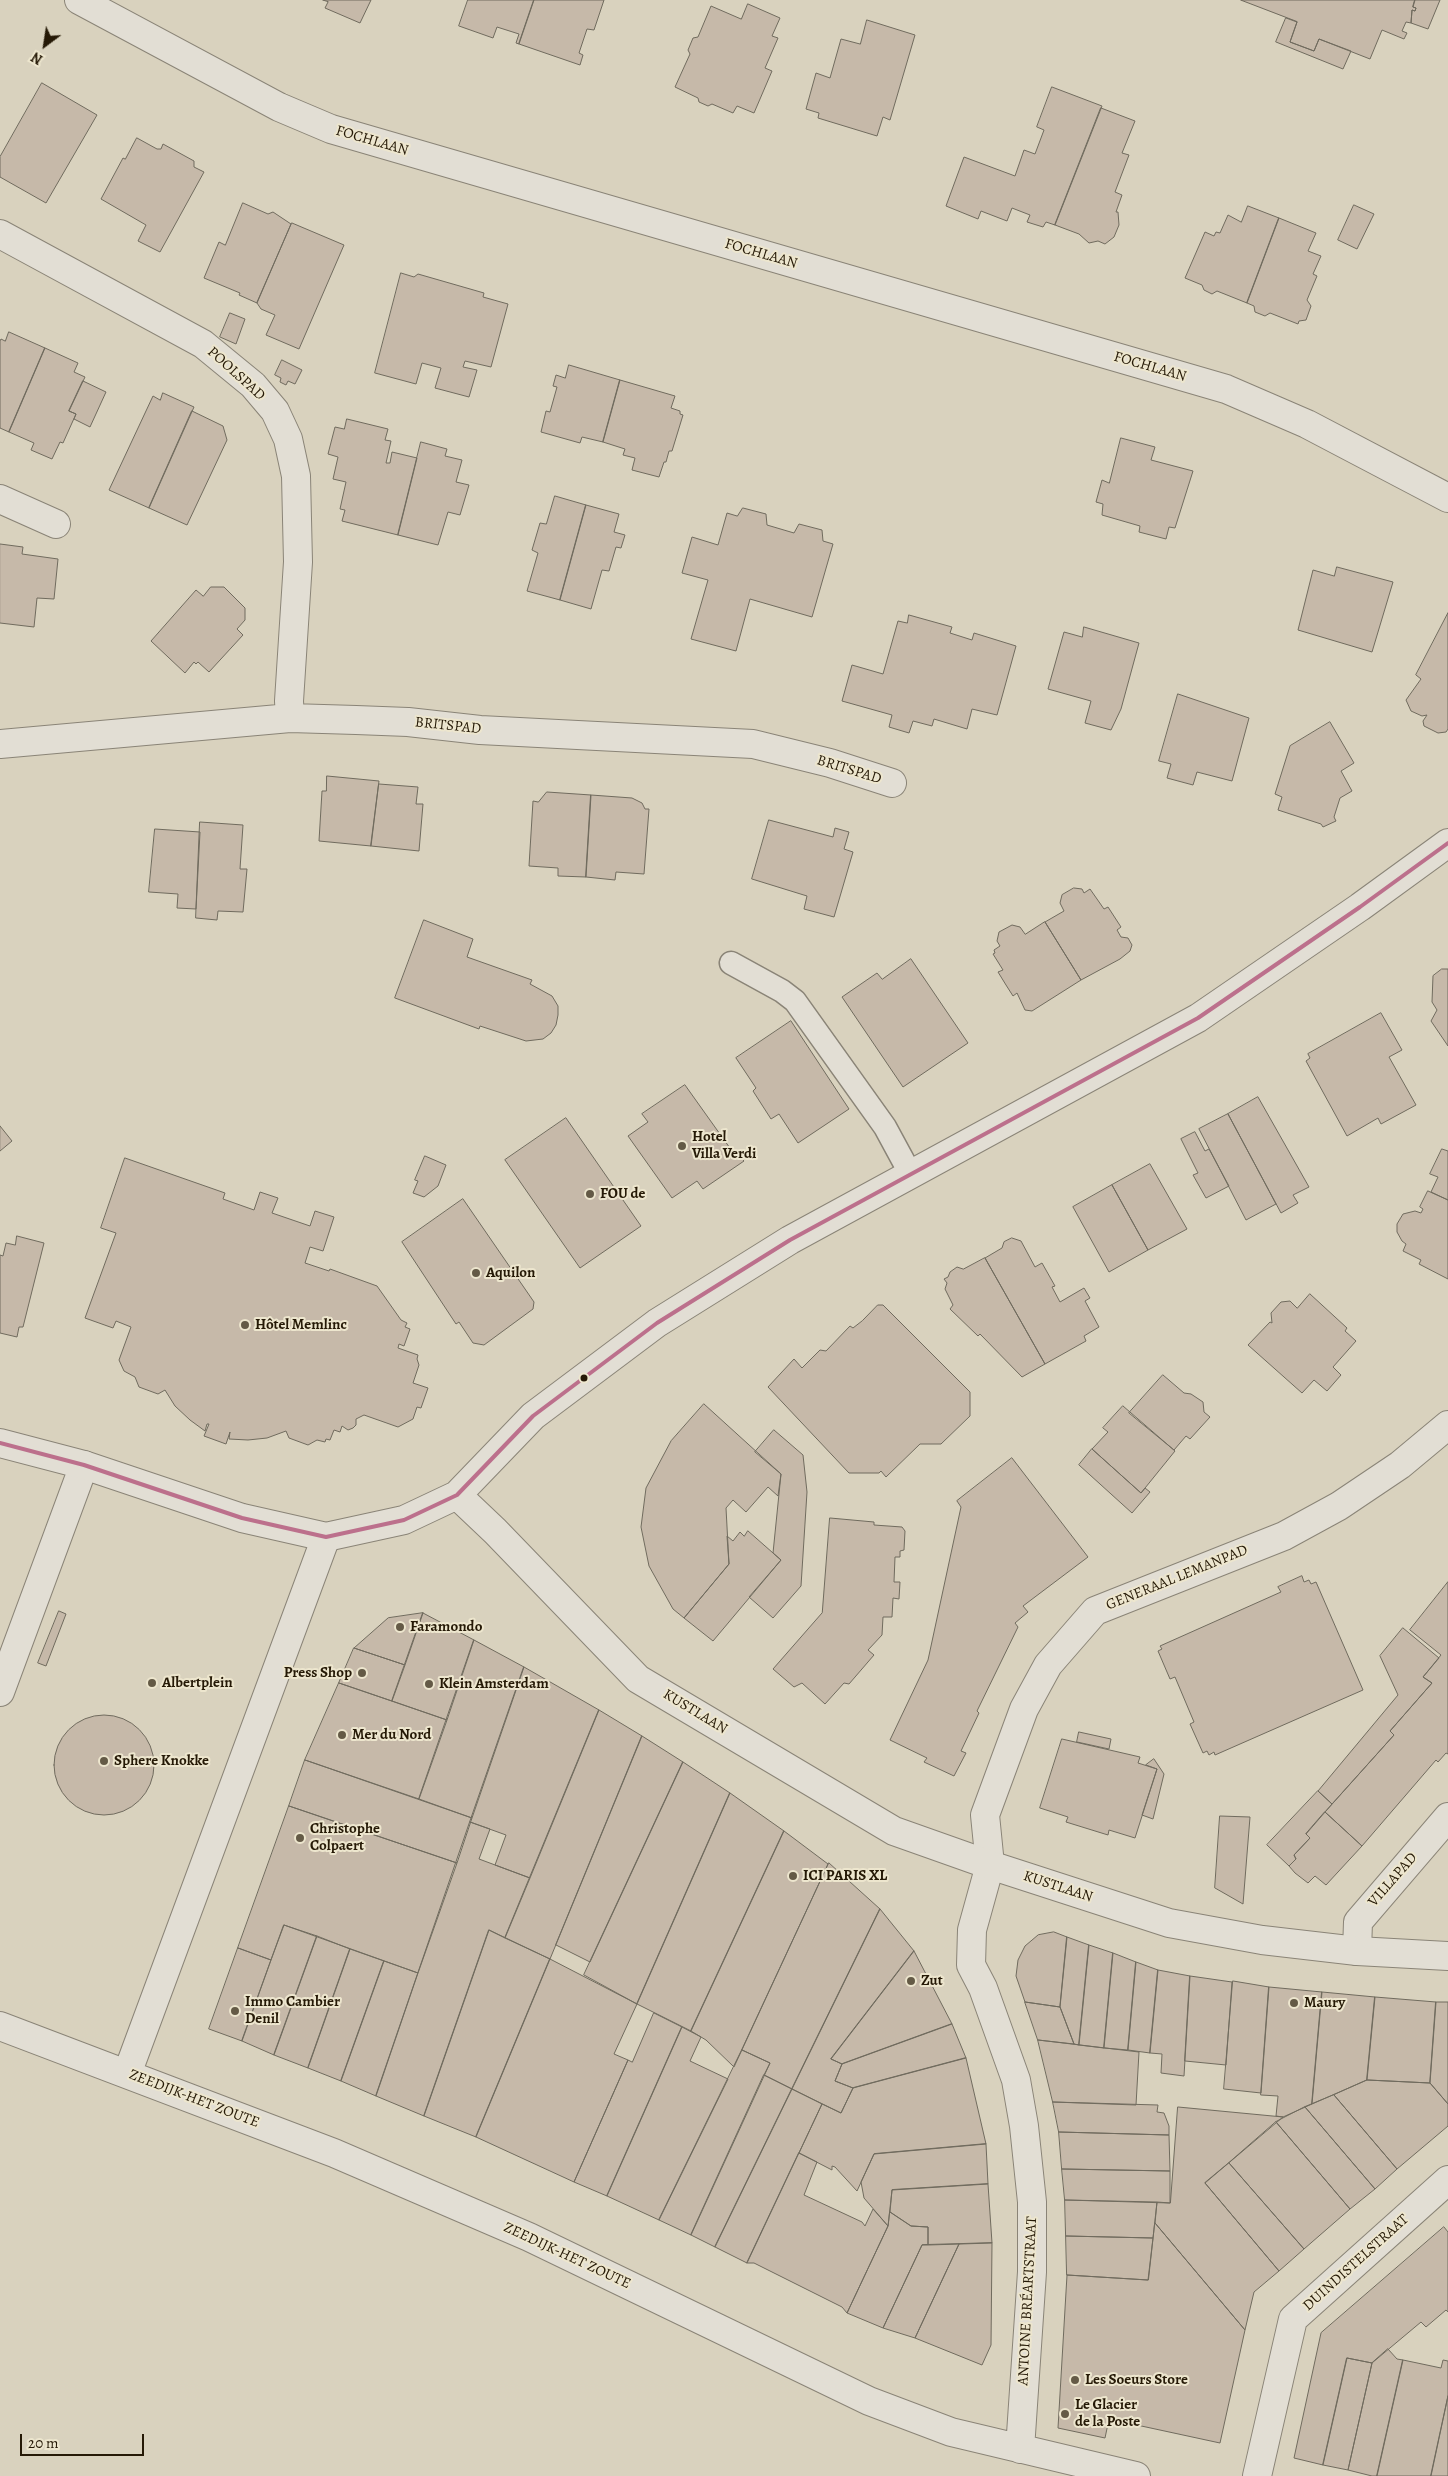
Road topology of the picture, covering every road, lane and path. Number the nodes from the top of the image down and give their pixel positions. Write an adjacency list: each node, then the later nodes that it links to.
1 (79, 0): 3 (street, FOCHLAAN)
2 (0, 234): 6 (street, POOLSPAD)
3 (1448, 498)
4 (0, 499): 5 (street)
5 (56, 524)
6 (290, 718): 7 (street, BRITSPAD); 8 (street, BRITSPAD)
7 (0, 744)
8 (892, 783)
9 (1448, 843): 11 (street)
10 (731, 963): 11 (lane)
11 (911, 1175): 15 (street)
12 (1448, 1425): 19 (street, GENERAAL LEMANPAD)
13 (0, 1443): 14 (street)
14 (84, 1465): 16 (street); 17 (street)
15 (457, 1495): 16 (street); 19 (street, KUSTLAAN)
16 (326, 1537): 23 (street)
17 (0, 1692)
18 (1448, 1817): 20 (street, VILLAPAD)
19 (990, 1865): 20 (street, KUSTLAAN); 25 (street, ANTOINE BRÉARTSTRAAT)
20 (1357, 1951): 21 (street, KUSTLAAN)
21 (1448, 1956)
22 (0, 2026): 23 (street, ZEEDIJK-HET ZOUTE)
23 (127, 2074): 25 (street, ZEEDIJK-HET ZOUTE)
24 (1448, 2180): 27 (street, DUINDISTELSTRAAT)
25 (1020, 2449): 26 (street, ZEEDIJK-HET ZOUTE)
26 (1136, 2476)
27 (1257, 2476)

